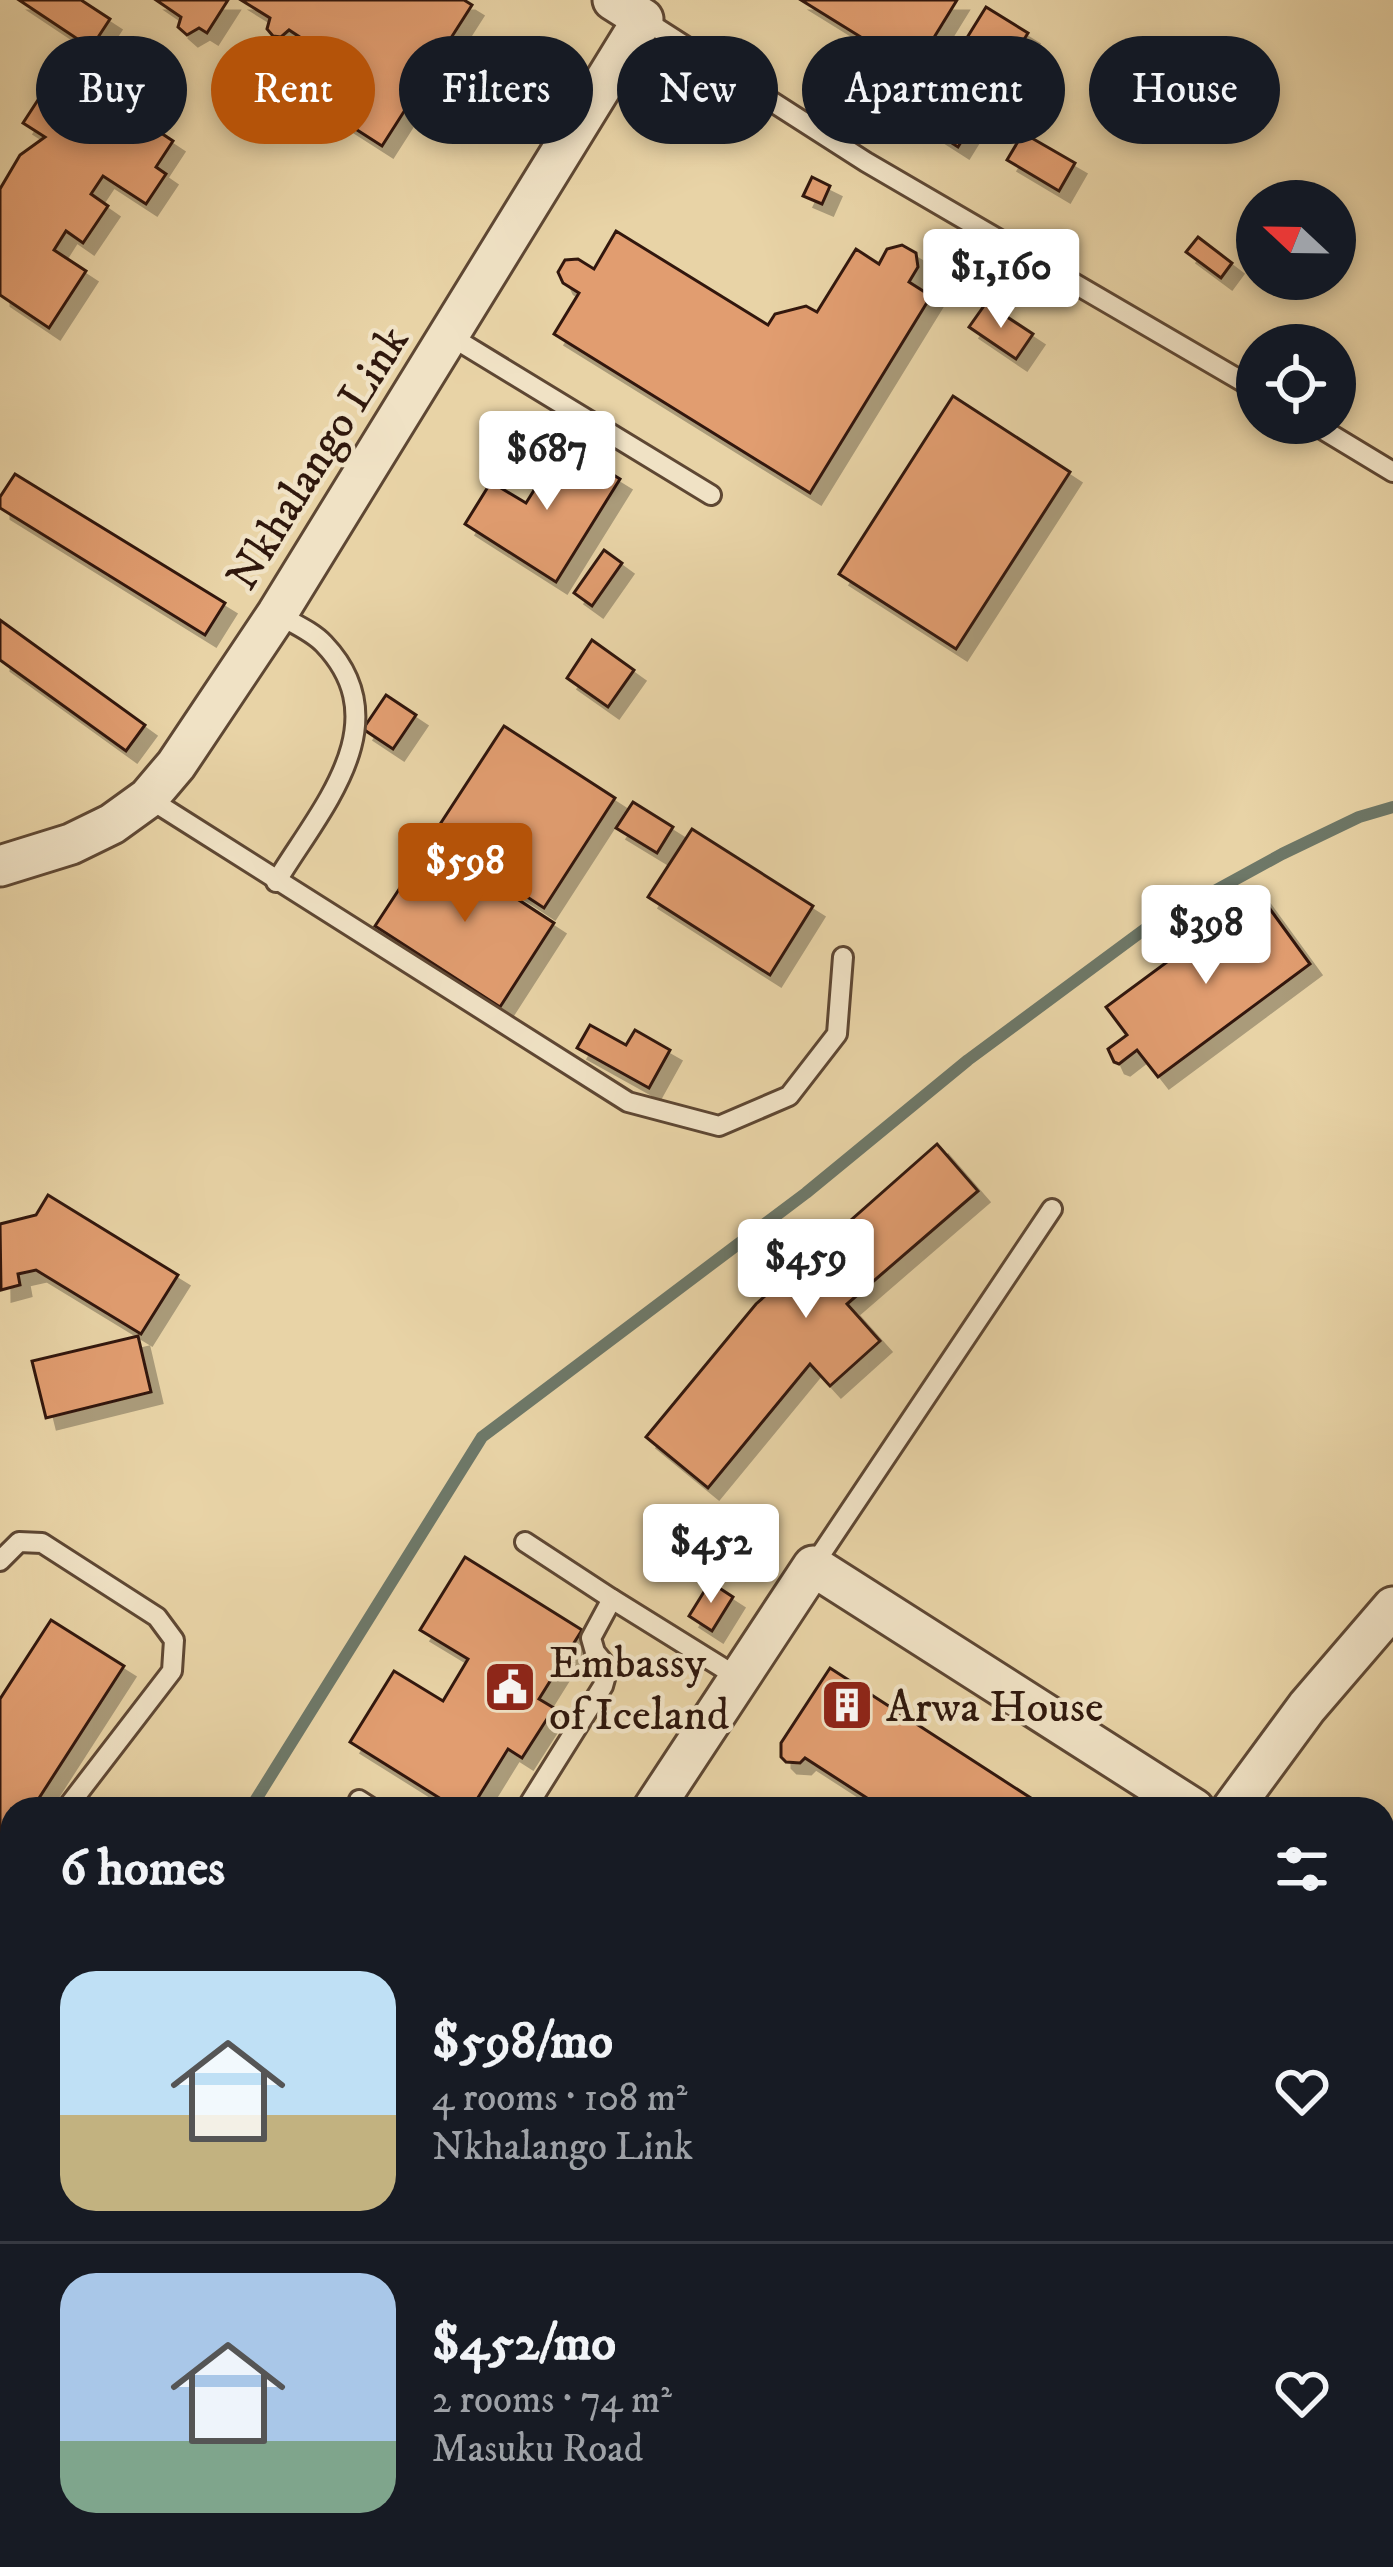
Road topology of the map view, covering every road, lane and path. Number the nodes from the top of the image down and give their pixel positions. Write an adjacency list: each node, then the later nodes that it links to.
1 (628, 10): 2 (street, Nkhalango Link); 3 (lane)
2 (447, 334): 6 (lane); 7 (street, Nkhalango Link)
3 (1236, 378)
4 (1347, 444): 5 (lane)
5 (1393, 472)
6 (711, 495)
7 (277, 614): 8 (street, Nkhalango Link); 10 (lane)
8 (148, 798): 9 (street, Nkhalango Link); 10 (lane)
9 (0, 866)
10 (276, 882): 11 (lane)
11 (843, 957)
12 (1052, 1209): 15 (lane)
13 (525, 1542): 16 (lane)
14 (0, 1561): 19 (lane)
15 (813, 1566): 18 (street); 22 (street)
16 (612, 1599): 18 (lane); 20 (lane)
17 (1393, 1607): 23 (street)
18 (739, 1678): 21 (street)
19 (75, 1797)
20 (534, 1797)
21 (661, 1797)
22 (1175, 1797)
23 (1241, 1797)

